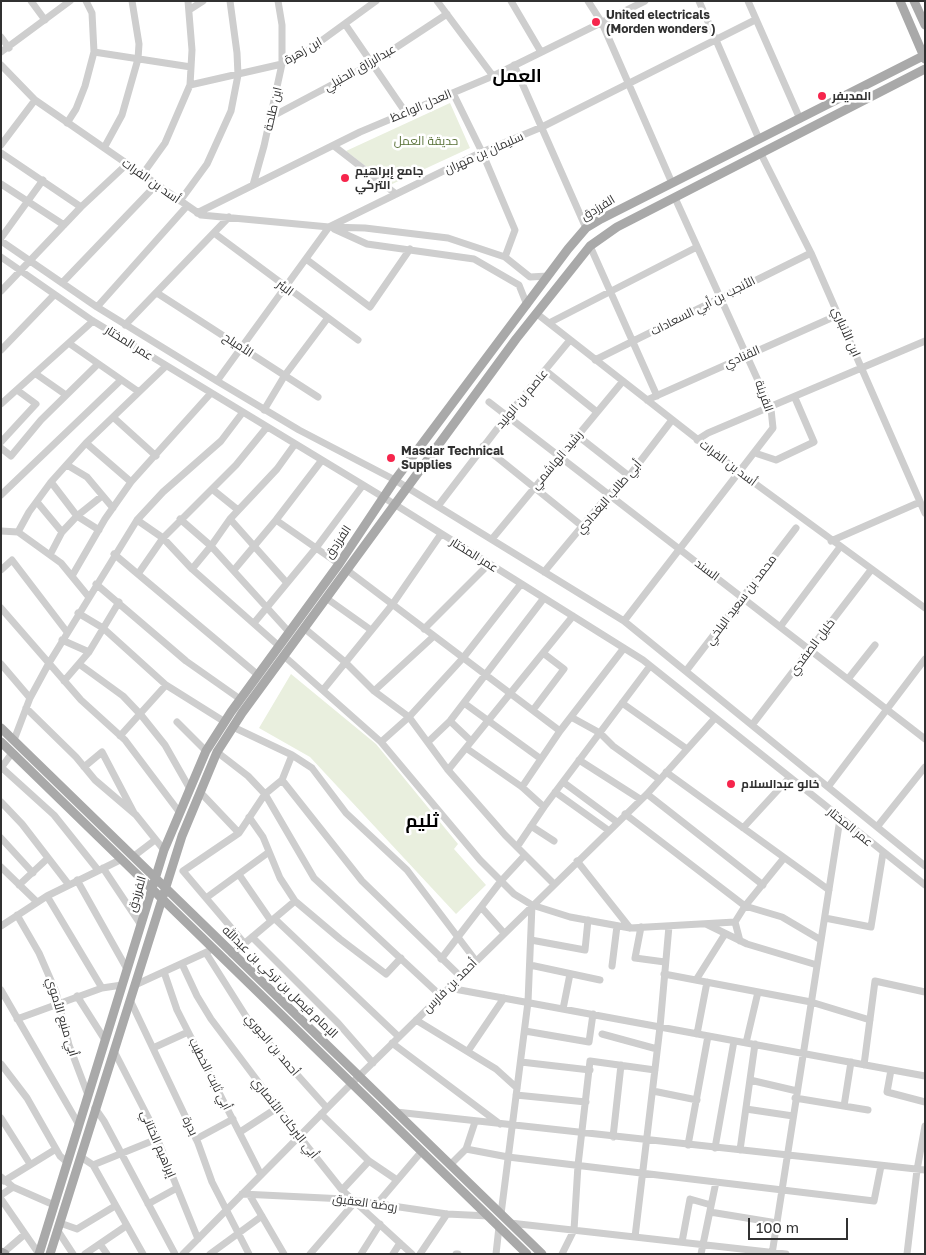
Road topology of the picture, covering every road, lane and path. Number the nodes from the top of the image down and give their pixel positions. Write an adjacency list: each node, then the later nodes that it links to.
1 (31, 1): 20 (street)
2 (86, 1): 29 (street)
3 (132, 1): 32 (street)
4 (188, 1): 18 (street)
5 (203, 1): 18 (street)
6 (230, 1): 39 (street)
7 (278, 1): 33 (street, ابن طلحة)
8 (437, 1): 19 (street)
9 (511, 1): 30 (street)
10 (588, 1): 22 (street)
11 (645, 1): 22 (street, العدل الواعظ)
12 (699, 1): 26 (street)
13 (748, 1): 21 (street)
14 (900, 1): 31 (main road)
15 (914, 1): 24 (main road)
16 (68, 2): 20 (street)
17 (370, 3): 23 (street, ابن زهرة)
18 (189, 10): 37 (street)
19 (446, 14): 34 (street, عبدالرزاق الحنبلي); 40 (street)
20 (46, 20): 27 (street)
21 (755, 20): 26 (street, سليمان بن مهران); 47 (street)
22 (602, 22): 30 (street, العدل الواعظ); 41 (street)
23 (345, 24): 33 (street, ابن زهرة); 34 (street)
24 (925, 25)
25 (1, 37): 27 (street)
26 (715, 40): 41 (street, سليمان بن مهران); 50 (street)
27 (9, 48): 28 (street)
28 (1, 52)
29 (94, 52): 32 (street); 48 (street)
30 (541, 52): 36 (street, العدل الواعظ)
31 (924, 57): 47 (main road, الفرزدق)
32 (138, 59): 37 (street); 53 (street)
33 (282, 64): 39 (street, ابن زهرة); 46 (street, ابن طلحة)
34 (371, 64): 45 (street); 46 (street, عبدالرزاق الحنبلي)
35 (1, 65): 44 (street, أسد بن الفرات)
36 (514, 65): 40 (street, العدل الواعظ); 49 (street)
37 (191, 67): 42 (street)
38 (925, 70): 56 (main road, الفرزدق)
39 (238, 75): 42 (street, ابن زهرة); 67 (street)
40 (493, 76): 43 (street, العدل الواعظ)
41 (630, 83): 49 (street, سليمان بن مهران); 60 (street)
42 (190, 85): 58 (street)
43 (453, 93): 45 (street, العدل الواعظ); 54 (street)
44 (35, 100): 48 (street, أسد بن الفرات); 51 (street)
45 (406, 113): 52 (street, العدل الواعظ)
46 (271, 117): 63 (street, ابن طلحة)
47 (800, 119): 50 (main road, الفرزدق)
48 (67, 123): 53 (street, أسد بن الفرات)
49 (542, 127): 54 (street, سليمان بن مهران); 74 (street)
50 (759, 139): 60 (main road, الفرزدق)
51 (1, 145)
52 (334, 146): 63 (street, العدل الواعظ); 64 (street)
53 (104, 148): 57 (street, أسد بن الفرات)
54 (482, 152): 64 (street, سليمان بن مهران); 82 (street)
55 (1, 154): 59 (street)
56 (761, 154): 65 (main road, الفرزدق); 80 (street, ابن الأنباري)
57 (127, 164): 58 (street, أسد بن الفرات); 69 (street)
58 (142, 174): 62 (street, أسد بن الفرات)
59 (43, 180): 66 (street); 69 (street)
60 (672, 183): 74 (main road, الفرزدق)
61 (1, 184): 66 (street)
62 (156, 185): 67 (street, أسد بن الفرات); 87 (street)
63 (252, 185): 70 (street, العدل الواعظ)
64 (396, 194): 73 (street, سليمان بن مهران)
65 (675, 198): 77 (main road, الفرزدق); 78 (street, القرينة)
66 (27, 201): 72 (street); 76 (street)
67 (180, 201): 68 (street, أسد بن الفرات)
68 (187, 206): 70 (street, أسد بن الفرات); 95 (street)
69 (81, 207): 72 (street)
70 (197, 213): 71 (street, أسد بن الفرات)
71 (229, 217): 73 (street, أسد بن الفرات); 75 (street)
72 (64, 225): 84 (street)
73 (329, 227): 79 (street, أسد بن الفرات); 82 (street, أسد بن الفرات); 83 (street, سليمان بن مهران)
74 (586, 228): 86 (main road, الفرزدق)
75 (214, 233): 88 (street, البئر); 91 (street)
76 (1, 240): 84 (street, عمر المختار)
77 (590, 246): 90 (street); 96 (main road, الفرزدق)
78 (697, 247): 90 (street); 93 (street, القرينة)
79 (410, 249): 83 (street); 94 (street, أسد بن الفرات)
80 (811, 253): 93 (street, الأنجب بن أبي السعادات); 97 (street, ابن الأنباري)
81 (1, 257): 85 (street, عمر المختار)
82 (505, 257): 86 (street, أسد بن الفرات)
83 (306, 259): 88 (street, سليمان بن مهران)
84 (29, 260): 85 (street); 87 (street, عمر المختار)
85 (21, 270): 89 (street); 92 (street, عمر المختار)
86 (548, 276): 94 (main road, الفرزدق)
87 (62, 283): 95 (street, عمر المختار)
88 (284, 287): 98 (street, البئر); 107 (street, سليمان بن مهران)
89 (1, 291)
90 (610, 292): 100 (street); 104 (street)
91 (157, 293): 101 (street); 107 (street, الأميلح)
92 (54, 295): 99 (street, عمر المختار); 108 (street)
93 (719, 297): 104 (street, الأنجب بن أبي السعادات); 109 (street, القرينة)
94 (527, 306): 152 (main road, الفرزدق)
95 (97, 307): 101 (street, عمر المختار)
96 (536, 313): 100 (street, أسد بن الفرات); 156 (main road, الفرزدق)
97 (838, 315): 109 (street, القنادي); 113 (street, ابن الأنباري)
98 (327, 318): 102 (street, البئر); 116 (street)
99 (93, 321): 106 (street); 112 (street, عمر المختار)
100 (549, 323): 103 (street, أسد بن الفرات)
101 (125, 324): 118 (street, عمر المختار)
102 (358, 340)
103 (570, 340): 110 (street, أسد بن الفرات); 114 (street, عاصم بن الوليد)
104 (632, 341): 110 (street, الأنجب بن أبي السعادات); 124 (street)
105 (925, 341): 113 (street)
106 (70, 344): 111 (street); 115 (street)
107 (240, 347): 116 (street, الأميلح); 118 (street, سليمان بن مهران)
108 (1, 350)
109 (747, 355): 124 (street, القنادي); 130 (street, القرينة)
110 (595, 360): 119 (street, أسد بن الفرات)
111 (98, 364): 117 (street); 123 (street)
112 (166, 366): 121 (street); 122 (street, عمر المختار)
113 (862, 368): 126 (street); 164 (street, ابن الأنباري)
114 (546, 371): 133 (street); 134 (street, عاصم بن الوليد)
115 (36, 374): 120 (street); 123 (street)
116 (285, 375): 125 (street, الأميلح); 131 (street)
117 (121, 380): 121 (street); 160 (street)
118 (217, 381): 131 (street, عمر المختار)
119 (622, 381): 127 (street, أسد بن الفرات); 133 (street, رشيد الهاشمي)
120 (17, 390): 129 (street); 140 (street)
121 (139, 392): 135 (street)
122 (211, 393): 132 (street, عمر المختار); 146 (street)
123 (66, 395): 144 (street)
124 (657, 396): 127 (street, القنادي)
125 (318, 397)
126 (795, 398): 130 (street); 145 (street)
127 (647, 400): 136 (street, أسد بن الفرات)
128 (488, 402): 134 (street, السند)
129 (1, 404)
130 (771, 408): 139 (street); 145 (street, القرينة)
131 (264, 410): 152 (street, عمر المختار)
132 (243, 412): 137 (street, عمر المختار); 173 (street)
133 (597, 412): 138 (street, رشيد الهاشمي)
134 (507, 416): 143 (street, عاصم بن الوليد); 147 (street, السند)
135 (113, 417): 141 (street); 146 (street)
136 (672, 420): 139 (street, أسد بن الفرات); 151 (street, أبي طالب البغدادي)
137 (267, 427): 142 (street, عمر المختار); 158 (street)
138 (578, 436): 147 (street, رشيد الهاشمي); 151 (street)
139 (697, 440): 150 (street, أسد بن الفرات)
140 (1, 442)
141 (86, 444): 149 (street); 154 (street)
142 (295, 444): 148 (street, عمر المختار); 168 (street)
143 (483, 446): 157 (street); 166 (street, عاصم بن الوليد)
144 (1, 448)
145 (755, 453): 150 (street, القرينة)
146 (156, 456): 154 (street)
147 (560, 457): 157 (street, رشيد الهاشمي); 159 (street, السند)
148 (322, 460): 155 (street, عمر المختار); 174 (street)
149 (67, 464): 153 (street); 161 (street)
150 (738, 471): 184 (street, أسد بن الفرات); 189 (street, القرينة)
151 (629, 476): 159 (street, أبي طالب البغدادي)
152 (395, 480): 156 (street, عمر المختار); 162 (main road, الفرزدق)
153 (51, 482): 163 (street); 170 (street)
154 (131, 482): 167 (street)
155 (363, 484): 162 (street, عمر المختار); 187 (street)
156 (407, 488): 165 (main road, الفرزدق); 166 (street, عمر المختار)
157 (534, 488): 175 (street); 183 (street, رشيد الهاشمي)
158 (212, 489): 168 (street); 171 (street)
159 (609, 494): 175 (street, أبي طالب البغدادي); 189 (street, السند)
160 (1, 495)
161 (102, 496): 167 (street); 170 (street)
162 (383, 497): 165 (street, عمر المختار); 192 (main road, الفرزدق)
163 (37, 502): 179 (street); 180 (street)
164 (920, 502): 169 (street, ابن الأنباري); 184 (street)
165 (394, 505): 181 (street, عمر المختار); 197 (main road, الفرزدق)
166 (438, 506): 183 (street, عمر المختار)
167 (113, 508): 177 (street)
168 (238, 510): 172 (street)
169 (925, 513)
170 (77, 516): 177 (street); 180 (street)
171 (180, 519): 182 (street); 186 (street)
172 (230, 519): 185 (street); 186 (street)
173 (137, 520): 182 (street); 190 (street)
174 (276, 520): 185 (street); 187 (street)
175 (582, 526): 199 (street, أبي طالب البغدادي)
176 (796, 528): 206 (street, محمد بن سعيد البلخي)
177 (99, 530): 201 (street)
178 (1, 531): 179 (street)
179 (18, 532): 191 (street)
180 (62, 532): 191 (street)
181 (441, 534): 193 (street, عمر المختار); 210 (street)
182 (163, 538): 194 (street); 200 (street)
183 (492, 539): 199 (street, عمر المختار)
184 (831, 541): 188 (street, أسد بن الفرات)
185 (254, 543): 196 (street); 202 (street)
186 (211, 546): 194 (street); 196 (street)
187 (316, 548): 192 (street); 202 (street)
188 (840, 548): 198 (street, أسد بن الفرات); 218 (street)
189 (679, 549): 206 (street, السند); 216 (street, القرينة)
190 (114, 554): 200 (street); 203 (street)
191 (50, 555): 201 (street)
192 (339, 564): 224 (main road, الفرزدق)
193 (489, 564): 204 (street, عمر المختار); 221 (street)
194 (192, 568): 217 (street)
195 (1, 570): 223 (street)
196 (234, 570): 211 (street)
197 (346, 570): 207 (main road, الفرزدق); 210 (street)
198 (871, 570): 213 (street, أسد بن الفرات); 230 (street, خليل الصفدي)
199 (544, 572): 216 (street, عمر المختار)
200 (138, 574): 243 (street)
201 (72, 576): 205 (street)
202 (287, 582): 211 (street)
203 (96, 584): 205 (street); 209 (street)
204 (521, 584): 208 (street, عمر المختار); 234 (street)
205 (88, 596): 214 (street)
206 (743, 597): 218 (street, السند); 241 (street, محمد بن سعيد البلخي)
207 (326, 598): 220 (main road, الفرزدق); 222 (street)
208 (544, 598): 215 (street, عمر المختار); 242 (street)
209 (119, 602): 219 (street); 251 (street)
210 (392, 604): 221 (street); 222 (street)
211 (267, 605): 217 (street); 224 (street)
212 (1, 608): 237 (street)
213 (925, 608)
214 (78, 613): 219 (street); 223 (street)
215 (573, 616): 229 (street, عمر المختار); 232 (street)
216 (624, 621): 241 (street, عمر المختار)
217 (254, 623): 228 (street)
218 (780, 627): 230 (street, السند)
219 (103, 628): 231 (street); 246 (street)
220 (304, 628): 233 (main road, الفرزدق); 236 (street)
221 (424, 629): 225 (street)
222 (371, 630): 236 (street)
223 (67, 632): 226 (street)
224 (290, 632): 228 (main road, الفرزدق)
225 (434, 636): 234 (street); 248 (street)
226 (62, 640): 231 (street); 237 (street)
227 (875, 645): 244 (street)
228 (279, 646): 243 (main road, الفرزدق)
229 (624, 648): 240 (street, عمر المختار); 259 (street)
230 (810, 650): 244 (street, السند); 265 (street, خليل الصفدي)
231 (89, 652): 239 (street)
232 (543, 654): 249 (street); 256 (street)
233 (284, 656): 247 (street); 266 (main road, الفرزدق)
234 (463, 658): 242 (street); 258 (street)
235 (925, 659): 255 (street)
236 (345, 662): 247 (street); 248 (street)
237 (49, 663): 245 (street); 250 (street)
238 (1, 664): 250 (street)
239 (79, 664): 245 (street); 257 (street)
240 (650, 666): 253 (street); 260 (street, عمر المختار)
241 (686, 671): 265 (street, عمر المختار)
242 (485, 674): 249 (street); 252 (street)
243 (258, 676): 251 (main road, الفرزدق)
244 (848, 679): 255 (street, السند)
245 (64, 681): 270 (street)
246 (166, 685): 257 (street); 264 (street)
247 (323, 690): 275 (street)
248 (374, 691): 258 (street)
249 (512, 694): 256 (street); 262 (street)
250 (30, 698): 254 (street)
251 (240, 699): 264 (main road, الفرزدق)
252 (464, 702): 261 (street); 262 (street)
253 (622, 703): 269 (street); 278 (street)
254 (26, 708): 272 (street); 286 (street)
255 (886, 709): 271 (street, السند); 295 (street)
256 (533, 710): 268 (street)
257 (141, 715): 270 (street); 296 (street)
258 (409, 717): 275 (street); 276 (street)
259 (571, 718): 268 (street); 269 (street)
260 (715, 718): 278 (street, أحمد بن فارس); 290 (street, عمر المختار)
261 (450, 721): 273 (street); 276 (street)
262 (488, 721): 273 (street); 283 (street)
263 (177, 722): 279 (street)
264 (225, 722): 279 (main road, الفرزدق)
265 (752, 725): 295 (street, عمر المختار)
266 (233, 727): 280 (main road, الفرزدق); 282 (street)
267 (1, 728): 272 (main road, الإمام فيصل بن تركي بن عبدالله)
268 (560, 731): 283 (street)
269 (600, 733): 284 (street); 291 (street)
270 (120, 736): 304 (street)
271 (925, 739)
272 (14, 740): 323 (main road, الإمام فيصل بن تركي بن عبدالله)
273 (471, 741): 277 (street)
274 (1, 742): 281 (main road, الإمام فيصل بن تركي بن عبدالله)
275 (381, 742): 335 (street)
276 (428, 742): 288 (street)
277 (466, 748): 288 (street); 294 (street)
278 (687, 749): 289 (street, أحمد بن فارس)
279 (206, 751): 296 (main road, الفرزدق)
280 (218, 752): 297 (main road, الفرزدق); 299 (street)
281 (12, 753): 285 (street); 326 (main road, الإمام فيصل بن تركي بن عبدالله)
282 (292, 755): 292 (street); 365 (street)
283 (541, 759): 294 (street)
284 (579, 760): 293 (street); 301 (street)
285 (1, 767): 330 (street)
286 (84, 767): 306 (street); 306 (street)
287 (925, 767): 311 (street)
288 (448, 770): 318 (street)
289 (666, 772): 291 (street, أحمد بن فارس); 312 (street)
290 (790, 778): 308 (street, عمر المختار); 312 (street)
291 (659, 779): 300 (street, أحمد بن فارس)
292 (282, 780): 299 (street); 374 (street)
293 (563, 782): 298 (street); 309 (street)
294 (522, 787): 303 (street)
295 (828, 787): 311 (street, عمر المختار)
296 (190, 789): 304 (main road, الفرزدق)
297 (200, 792): 314 (street); 343 (main road, الفرزدق)
298 (555, 792): 303 (street); 313 (street)
299 (265, 794): 307 (street); 373 (street)
300 (647, 794): 301 (street, أحمد بن فارس); 337 (street)
301 (640, 799): 305 (street, أحمد بن فارس)
302 (1, 802): 324 (street)
303 (544, 807): 310 (street)
304 (180, 813): 319 (main road, الفرزدق)
305 (625, 814): 309 (street, أحمد بن فارس); 349 (street)
306 (136, 815): 316 (street)
307 (250, 817): 314 (street); 320 (street)
308 (840, 819): 321 (street, عمر المختار); 342 (street)
309 (617, 822): 313 (street, أحمد بن فارس)
310 (532, 826): 317 (street); 318 (street)
311 (877, 827): 328 (street, عمر المختار)
312 (743, 828): 325 (street)
313 (608, 830): 327 (street, أحمد بن فارس)
314 (239, 833): 345 (street)
315 (1, 838): 331 (street)
316 (155, 840): 319 (street); 323 (street)
317 (554, 841)
318 (517, 847): 322 (street)
319 (164, 850): 332 (main road, الفرزدق)
320 (269, 852): 333 (street); 346 (street)
321 (883, 854): 340 (street, عمر المختار); 352 (street)
322 (525, 855): 335 (street); 336 (street)
323 (134, 856): 332 (main road, الإمام فيصل بن تركي بن عبدالله)
324 (48, 858): 331 (street); 339 (street)
325 (784, 858): 337 (street); 342 (street)
326 (122, 859): 330 (street); 341 (main road, الإمام فيصل بن تركي بن عبدالله)
327 (577, 861): 336 (street, أحمد بن فارس); 362 (street)
328 (925, 866)
329 (1, 867): 338 (street)
330 (100, 869): 334 (street); 357 (street)
331 (33, 873): 338 (street)
332 (156, 876): 341 (main road, الفرزدق); 343 (main road, الإمام فيصل بن تركي بن عبدالله)
333 (240, 876): 345 (street); 353 (street)
334 (78, 880): 339 (street); 381 (street)
335 (501, 881): 348 (street); 350 (street)
336 (554, 884): 348 (street, أحمد بن فارس)
337 (763, 884): 349 (street)
338 (19, 885): 347 (street)
339 (68, 885): 344 (street)
340 (925, 885)
341 (152, 888): 343 (main road, الإمام فيصل بن تركي بن عبدالله); 357 (main road, الفرزدق)
342 (829, 890): 352 (street)
343 (164, 894): 371 (main road, الإمام فيصل بن تركي بن عبدالله); 372 (main road, الإمام فيصل بن تركي بن عبدالله); 390 (main road, الفرزدق)
344 (46, 896): 347 (street); 391 (street)
345 (206, 898): 370 (street)
346 (295, 901): 353 (street); 373 (street)
347 (37, 902): 351 (street)
348 (532, 905): 354 (street); 363 (street, أحمد بن فارس); 367 (street)
349 (745, 906): 355 (street); 368 (street)
350 (481, 907): 363 (street); 365 (street)
351 (17, 915): 358 (street); 402 (street, أبي منيع الأموي)
352 (825, 918): 368 (street)
353 (273, 920): 366 (street); 414 (street)
354 (588, 920): 359 (street); 367 (street)
355 (735, 922): 356 (street); 369 (street)
356 (705, 924): 360 (street); 364 (street)
357 (141, 925): 381 (main road, الفرزدق)
358 (1, 926)
359 (617, 926): 362 (street); 380 (street)
360 (668, 926): 361 (street); 376 (street)
361 (641, 927): 362 (street); 376 (street)
362 (630, 928)
363 (504, 933): 375 (street, أحمد بن فارس)
364 (725, 934): 369 (street); 387 (street)
365 (459, 935): 374 (street); 375 (street)
366 (252, 937): 370 (street); 425 (street)
367 (531, 940): 378 (street)
368 (821, 940): 379 (street)
369 (740, 941): 379 (street)
370 (245, 944): 372 (street)
371 (210, 951): 377 (street); 435 (main road, الإمام فيصل بن تركي بن عبدالله); 449 (street, أحمد بن الجوري)
372 (232, 954): 435 (main road, الإمام فيصل بن تركي بن عبدالله)
373 (402, 958): 397 (street)
374 (440, 959): 385 (street)
375 (476, 961): 385 (street, أحمد بن فارس)
376 (666, 962): 384 (street)
377 (182, 964): 382 (street); 446 (street, أبي البركات الأنصاري)
378 (530, 965): 383 (street); 400 (street)
379 (817, 965): 401 (street)
380 (612, 966)
381 (127, 968): 389 (main road, الفرزدق)
382 (164, 972): 390 (street); 410 (street, أبي ثابت الخطيب)
383 (570, 974): 386 (street); 403 (street)
384 (664, 974): 387 (street); 408 (street)
385 (460, 976): 392 (street, أحمد بن فارس)
386 (600, 980)
387 (696, 980): 388 (street)
388 (707, 982): 394 (street); 412 (street)
389 (122, 985): 391 (street); 415 (main road, الفرزدق)
390 (135, 985): 399 (main road, الفرزدق)
391 (102, 988): 396 (street)
392 (448, 988): 397 (street, أحمد بن فارس); 398 (street)
393 (1, 990): 405 (street)
394 (758, 992): 401 (street); 418 (street)
395 (925, 992): 407 (street)
396 (78, 996): 402 (street); 415 (street)
397 (441, 996): 406 (street, أحمد بن فارس)
398 (504, 998): 400 (street); 423 (street)
399 (130, 1000): 420 (street, بدرة); 422 (main road, الفرزدق)
400 (528, 1002): 403 (street); 409 (street)
401 (811, 1002): 407 (street); 424 (street)
402 (58, 1003): 405 (street); 440 (street, أبي منيع الأموي)
403 (564, 1009): 404 (street)
404 (593, 1014): 408 (street); 409 (street)
405 (16, 1019): 456 (street)
406 (416, 1020): 414 (street, أحمد بن فارس); 423 (street)
407 (870, 1020): 430 (street)
408 (660, 1027): 412 (street); 421 (street)
409 (525, 1031): 426 (street)
410 (188, 1032): 420 (street); 453 (street, أبي ثابت الخطيب)
411 (602, 1034): 421 (street)
412 (697, 1034): 413 (street)
413 (708, 1036): 416 (street); 441 (street)
414 (399, 1037): 417 (street, أحمد بن فارس)
415 (105, 1040): 440 (main road, الفرزدق)
416 (734, 1041): 418 (street); 467 (street)
417 (392, 1043): 425 (street, أحمد بن فارس); 455 (street)
418 (746, 1043): 419 (street)
419 (755, 1044): 424 (street); 436 (street)
420 (153, 1048): 464 (street, بدرة)
421 (658, 1049): 432 (street)
422 (114, 1051): 445 (main road, الفرزدق); 463 (street, إبراهيم الختاني)
423 (468, 1051): 438 (street)
424 (803, 1053): 427 (street); 439 (street)
425 (373, 1062): 435 (street, أحمد بن فارس)
426 (520, 1062): 431 (street); 438 (street)
427 (851, 1062): 430 (street); 444 (street)
428 (1, 1064): 468 (street)
429 (621, 1065): 431 (street); 432 (street); 462 (street)
430 (864, 1065): 433 (street)
431 (590, 1070): 442 (street)
432 (655, 1070): 437 (street)
433 (891, 1070): 434 (street); 443 (street)
434 (925, 1076)
435 (355, 1080): 449 (street, أحمد بن فارس); 450 (main road, الإمام فيصل بن تركي بن عبدالله); 471 (main road, الإمام فيصل بن تركي بن عبدالله)
436 (750, 1080): 439 (street); 447 (street)
437 (653, 1091): 441 (street); 465 (street)
438 (517, 1092): 442 (street); 457 (street)
439 (796, 1094): 444 (street); 451 (street)
440 (88, 1095): 456 (main road, الفرزدق)
441 (697, 1100): 466 (street)
442 (586, 1102): 460 (street)
443 (925, 1102)
444 (844, 1106): 448 (street)
445 (95, 1108): 472 (street); 474 (main road, الفرزدق)
446 (278, 1108): 459 (street); 461 (street, أبي البركات الأنصاري)
447 (746, 1109): 451 (street); 470 (street)
448 (868, 1110)
449 (324, 1111): 461 (street, أحمد بن فارس); 476 (street, أحمد بن الجوري)
450 (395, 1112): 454 (street); 480 (main road, الإمام فيصل بن تركي بن عبدالله)
451 (793, 1116): 473 (street)
452 (1, 1118): 478 (street)
453 (234, 1120): 459 (street, أبي ثابت الخطيب); 464 (street)
454 (475, 1122): 455 (street); 469 (street)
455 (500, 1124): 457 (street)
456 (79, 1125): 477 (main road, الفرزدق)
457 (512, 1126): 460 (street); 475 (street)
458 (925, 1126): 483 (street)
459 (240, 1132): 486 (street, أبي ثابت الخطيب)
460 (582, 1134): 462 (street); 481 (street)
461 (299, 1136): 486 (street, أحمد بن فارس); 492 (street, أبي البركات الأنصاري)
462 (613, 1137): 465 (street)
463 (157, 1139): 472 (street); 491 (street, إبراهيم الختاني)
464 (196, 1139): 503 (street, بدرة)
465 (648, 1140): 466 (street); 485 (street)
466 (688, 1145): 467 (street)
467 (715, 1148): 470 (street)
468 (56, 1149): 477 (street); 478 (street)
469 (466, 1149): 475 (street); 480 (street)
470 (740, 1150): 473 (street)
471 (422, 1151): 488 (street); 507 (main road, الإمام فيصل بن تركي بن عبدالله)
472 (121, 1154): 479 (street); 498 (street)
473 (786, 1155): 482 (street); 493 (street)
474 (81, 1157): 479 (street); 512 (main road, الفرزدق)
475 (508, 1157): 481 (street); 505 (street)
476 (369, 1161): 488 (street, أحمد بن الجوري); 492 (street)
477 (67, 1162): 499 (main road, الفرزدق)
478 (30, 1164): 487 (street)
479 (92, 1165): 501 (street)
480 (450, 1165): 505 (main road, الإمام فيصل بن تركي بن عبدالله)
481 (578, 1165): 485 (street); 514 (street)
482 (881, 1166): 483 (street); 493 (street)
483 (917, 1170): 484 (street); 549 (street)
484 (925, 1170)
485 (644, 1172): 489 (street); 517 (street)
486 (261, 1175): 494 (street, أحمد بن فارس)
487 (3, 1179): 490 (street)
488 (397, 1180): 500 (street)
489 (716, 1182): 493 (street); 502 (street)
490 (13, 1187): 495 (street); 499 (street)
491 (177, 1188): 498 (street); 518 (street, إبراهيم الختاني)
492 (342, 1190): 497 (street, أبي البركات الأنصاري)
493 (781, 1190): 509 (street)
494 (246, 1194): 497 (street, روضة العقيق); 503 (street, أحمد بن فارس); 506 (street)
495 (1, 1195)
496 (1, 1199): 516 (street)
497 (355, 1202): 500 (street, روضة العقيق); 510 (street, أبي البركات الأنصاري); 538 (street)
498 (148, 1204): 533 (street)
499 (54, 1205): 527 (main road, الفرزدق)
500 (376, 1205): 504 (street, روضة العقيق)
501 (115, 1206): 511 (street); 512 (street)
502 (710, 1208): 509 (street); 519 (street); 522 (street)
503 (226, 1211): 515 (street, بدرة); 518 (street, أحمد بن فارس)
504 (447, 1214): 507 (street, روضة العقيق); 542 (street)
505 (501, 1214): 508 (main road, الإمام فيصل بن تركي بن عبدالله)
506 (262, 1216): 515 (street); 537 (street)
507 (489, 1216): 513 (main road, الإمام فيصل بن تركي بن عبدالله)
508 (510, 1223): 514 (street); 545 (main road, الإمام فيصل بن تركي بن عبدالله)
509 (777, 1223): 526 (street)
510 (380, 1224): 520 (street, أبي البركات الأنصاري); 539 (street)
511 (126, 1226): 521 (street); 532 (street)
512 (59, 1227): 528 (main road, الفرزدق); 529 (street)
513 (499, 1227): 543 (street); 544 (main road, الإمام فيصل بن تركي بن عبدالله)
514 (574, 1230): 517 (street); 546 (street)
515 (238, 1232): 523 (street); 536 (street, بدرة)
516 (26, 1234): 525 (street); 527 (street)
517 (635, 1237): 519 (street)
518 (198, 1239): 534 (street, أحمد بن فارس)
519 (682, 1242): 522 (street)
520 (400, 1243): 540 (street); 541 (street, أبي البركات الأنصاري)
521 (100, 1244): 530 (street); 531 (street)
522 (703, 1244): 524 (street); 547 (street)
523 (219, 1251): 535 (street)
524 (734, 1251): 526 (street)
525 (3, 1253)
526 (772, 1253): 548 (street)
527 (39, 1254)
528 (50, 1254)
529 (73, 1254)
530 (85, 1254)
531 (107, 1254)
532 (142, 1254)
533 (175, 1254)
534 (183, 1254)
535 (210, 1254)
536 (249, 1254)
537 (284, 1254)
538 (310, 1254)
539 (361, 1254)
540 (393, 1254)
541 (412, 1254)
542 (420, 1254)
543 (496, 1254)
544 (527, 1254)
545 (542, 1254)
546 (562, 1254)
547 (701, 1254)
548 (786, 1254)
549 (907, 1254)

